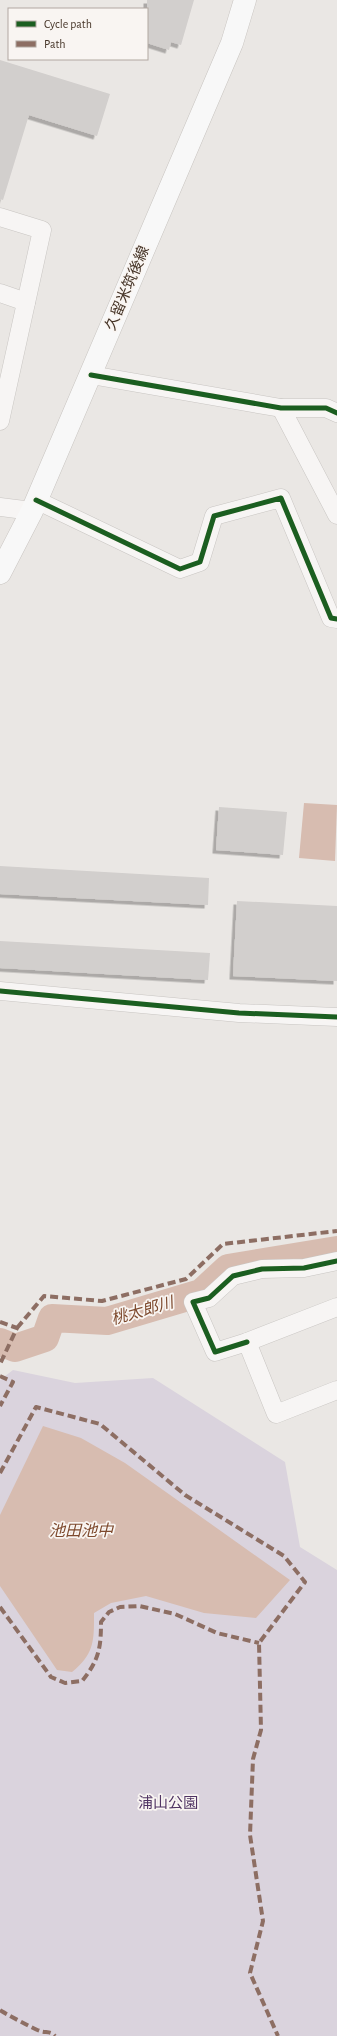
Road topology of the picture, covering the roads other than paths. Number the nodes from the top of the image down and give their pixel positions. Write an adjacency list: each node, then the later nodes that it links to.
1 (245, 0): 5 (main road, 久留米筑後線)
2 (0, 217): 4 (street)
3 (0, 293): 4 (street)
4 (26, 302): 6 (street)
5 (90, 375): 7 (street); 10 (main road, 久留米筑後線)
6 (2, 398): 9 (street)
7 (281, 408): 8 (street); 12 (street)
8 (337, 414)
9 (0, 421)
10 (34, 505): 11 (street); 13 (main road, 久留米筑後線); 14 (street)
11 (0, 507)
12 (337, 515)
13 (0, 573)
14 (337, 619)
15 (0, 992): 16 (street)
16 (337, 1017)
17 (337, 1261): 19 (street)
18 (337, 1307): 19 (street)
19 (247, 1342): 20 (street)
20 (337, 1390)

